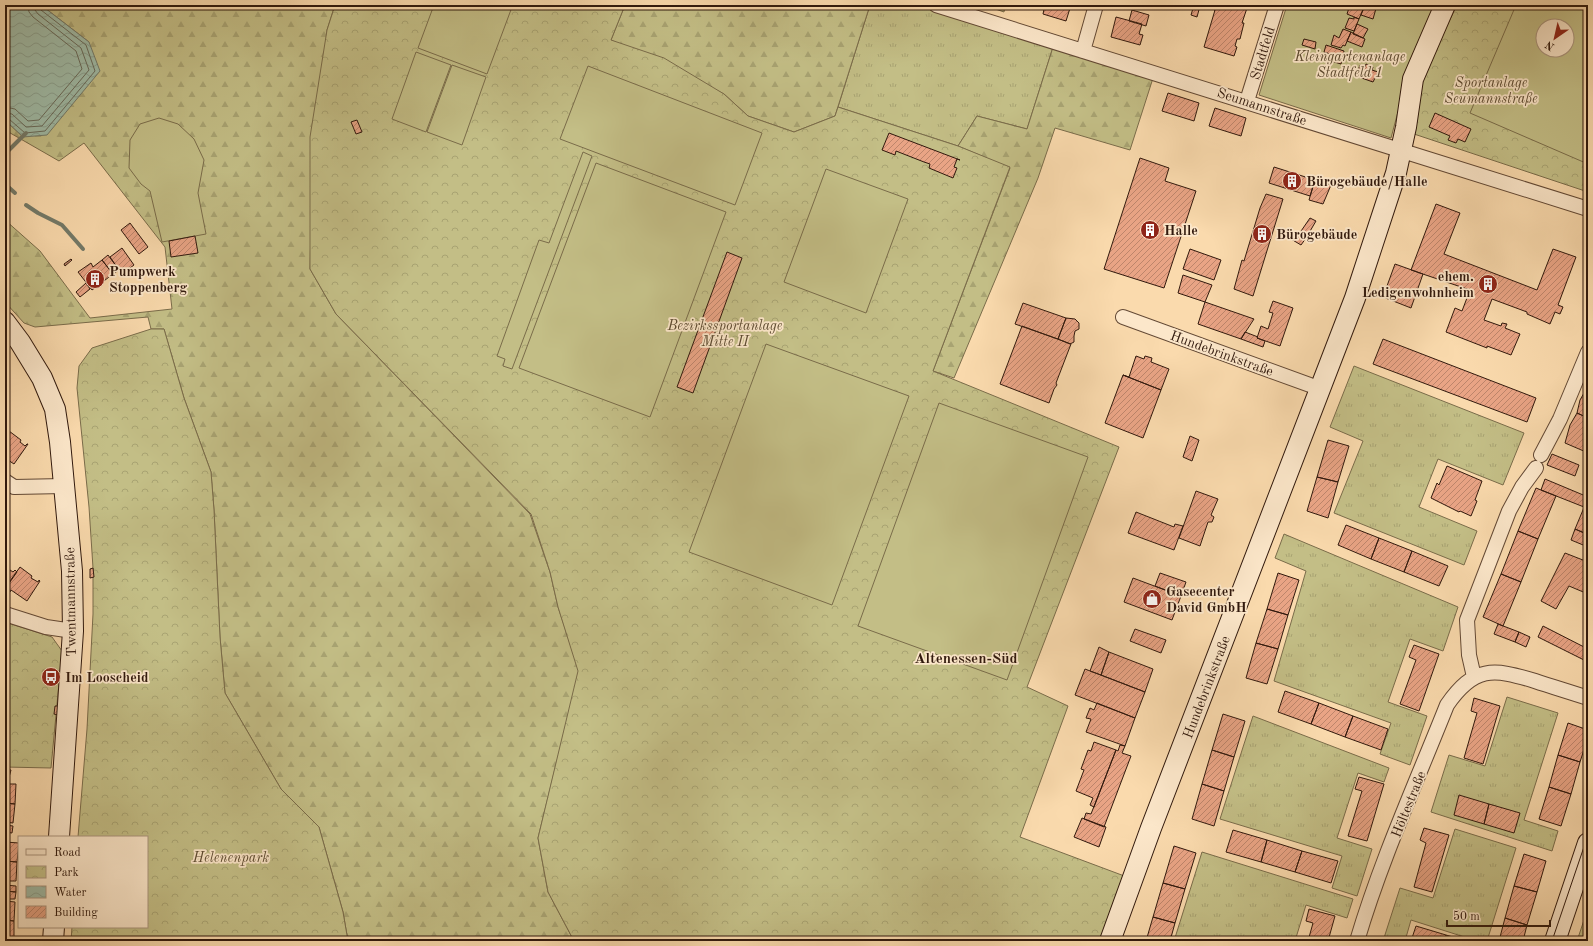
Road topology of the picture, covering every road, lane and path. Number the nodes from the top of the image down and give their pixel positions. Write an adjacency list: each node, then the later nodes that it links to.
1 (936, 5): 5 (street, Seumannstraße)
2 (1096, 5): 5 (street)
3 (1277, 5): 6 (street, Stadtfeld)
4 (1445, 5): 7 (street, Hundebrinkstraße)
5 (1083, 51): 6 (street, Seumannstraße)
6 (1247, 101): 7 (street, Seumannstraße)
7 (1402, 151): 8 (street, Seumannstraße); 12 (street, Hundebrinkstraße)
8 (1588, 209)
9 (1123, 317): 12 (street, Hundebrinkstraße)
10 (5, 322): 14 (street, Twentmannstraße)
11 (1588, 352): 17 (street)
12 (1321, 389): 23 (street, Hundebrinkstraße)
13 (5, 481): 14 (street)
14 (64, 486): 16 (street, Twentmannstraße)
15 (5, 614): 16 (street)
16 (73, 631): 19 (street, Twentmannstraße)
17 (1474, 677): 18 (street, Höltestraße); 24 (street, Höltestraße)
18 (1588, 698)
19 (59, 836)
20 (1588, 843): 25 (street)
21 (54, 928): 22 (street)
22 (53, 941)
23 (1110, 941)
24 (1357, 941)
25 (1555, 941)

